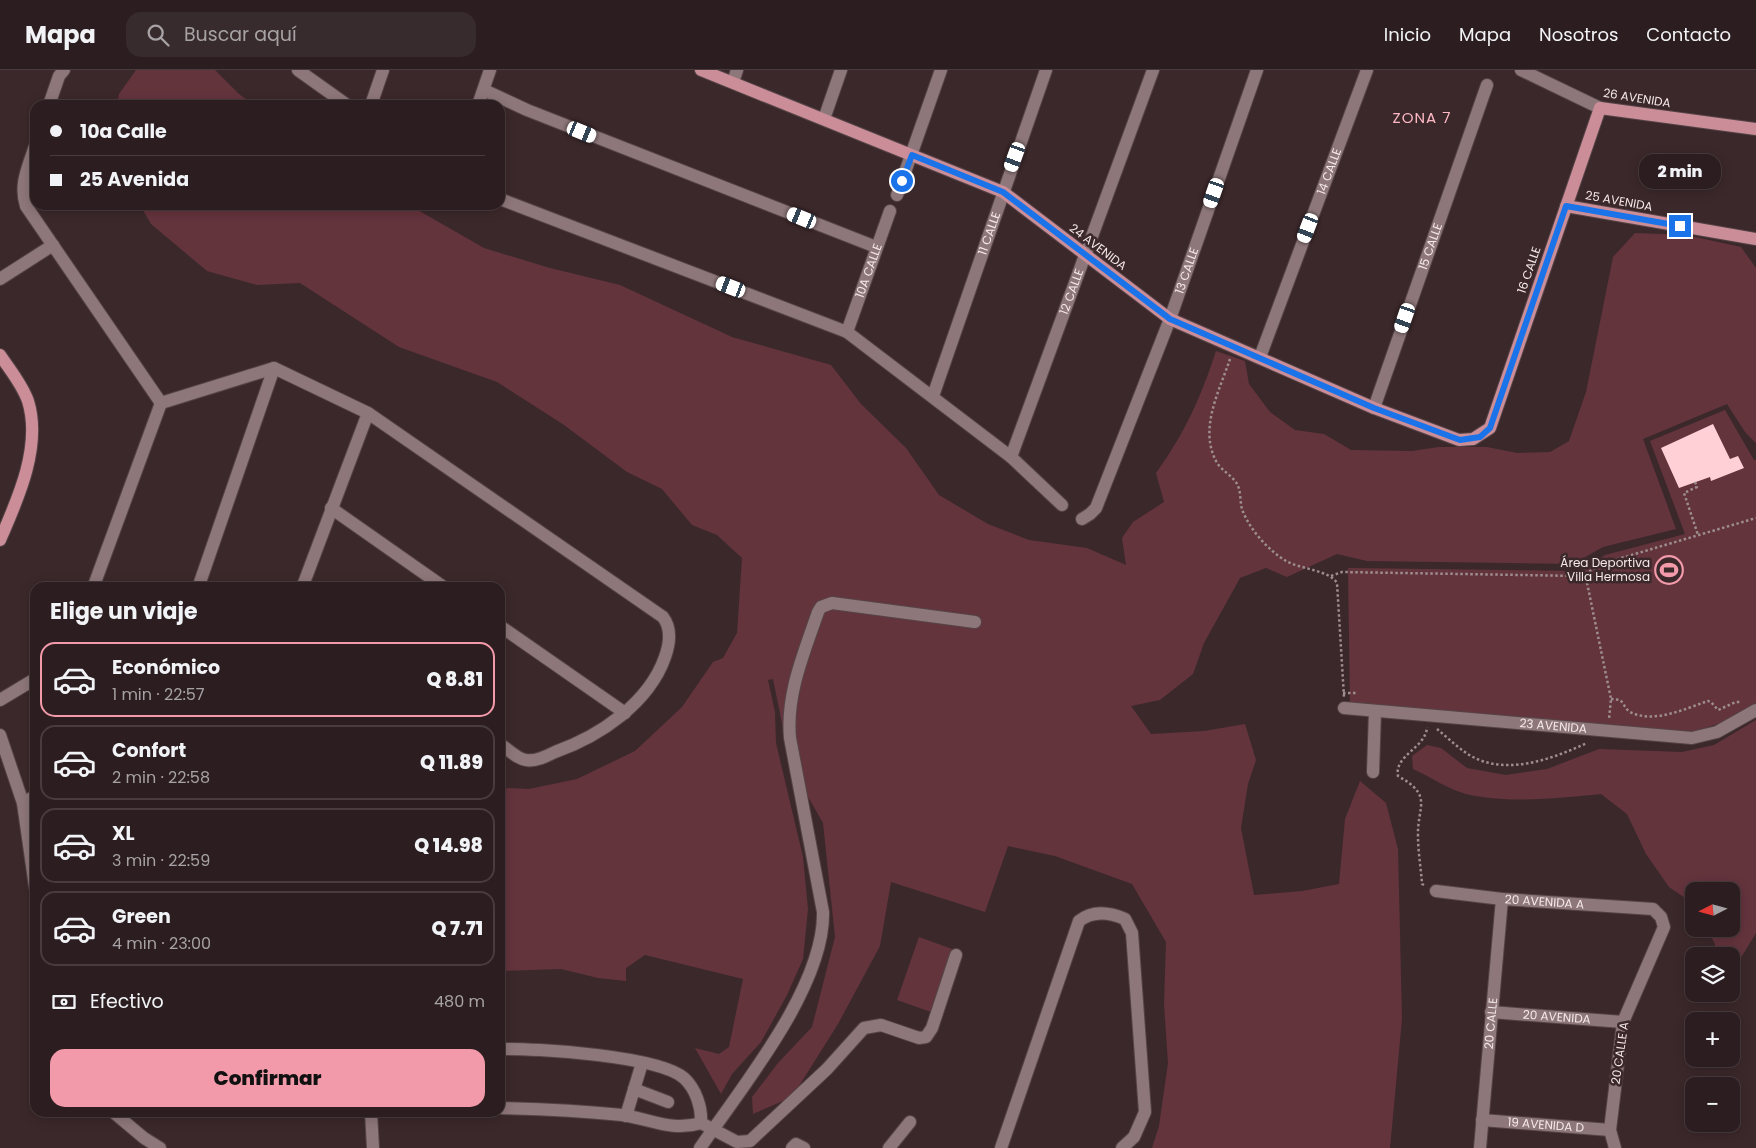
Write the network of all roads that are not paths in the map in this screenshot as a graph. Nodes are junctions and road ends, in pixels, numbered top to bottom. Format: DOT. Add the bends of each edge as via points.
graph roads {
  1 [pos="64,70"];
  2 [pos="298,70"];
  3 [pos="383,70"];
  4 [pos="490,70"];
  5 [pos="701,70"];
  6 [pos="841,70"];
  7 [pos="941,70"];
  8 [pos="1046,70"];
  9 [pos="1153,70"];
  10 [pos="1257,70"];
  11 [pos="1367,70"];
  12 [pos="1521,70"];
  13 [pos="735,76"];
  14 [pos="1486,85"];
  15 [pos="484,90"];
  16 [pos="51,100"];
  17 [pos="340,100"];
  18 [pos="372,100"];
  19 [pos="480,100"];
  20 [pos="1600,108"];
  21 [pos="824,119"];
  22 [pos="1756,129"];
  23 [pos="912,155"];
  24 [pos="30,160"];
  25 [pos="1003,192"];
  26 [pos="896,195"];
  27 [pos="505,201"];
  28 [pos="1566,206"];
  29 [pos="890,211"];
  30 [pos="1756,239"];
  31 [pos="53,245"];
  32 [pos="876,247"];
  33 [pos="1086,256"];
  34 [pos="0,279"];
  35 [pos="1170,319"];
  36 [pos="848,332"];
  37 [pos="0,355"];
  38 [pos="1260,358"];
  39 [pos="274,368"];
  40 [pos="933,396"];
  41 [pos="161,403"];
  42 [pos="1374,408"];
  43 [pos="368,413"];
  44 [pos="1480,437"];
  45 [pos="1011,457"];
  46 [pos="1062,505"];
  47 [pos="331,508"];
  48 [pos="1082,518"];
  49 [pos="0,540"];
  50 [pos="95,582"];
  51 [pos="200,582"];
  52 [pos="304,582"];
  53 [pos="436,582"];
  54 [pos="975,622"];
  55 [pos="505,629"];
  56 [pos="30,681"];
  57 [pos="0,700"];
  58 [pos="1344,708"];
  59 [pos="1756,710"];
  60 [pos="1375,711"];
  61 [pos="625,713"];
  62 [pos="0,734"];
  63 [pos="505,748"];
  64 [pos="1373,772"];
  65 [pos="30,799"];
  66 [pos="23,803"];
  67 [pos="30,852"];
  68 [pos="1436,891"];
  69 [pos="1502,898"];
  70 [pos="1653,909"];
  71 [pos="956,956"];
  72 [pos="1491,1012"];
  73 [pos="1623,1022"];
  74 [pos="505,1049"];
  75 [pos="642,1063"];
  76 [pos="634,1089"];
  77 [pos="668,1102"];
  78 [pos="505,1108"];
  79 [pos="626,1116"];
  80 [pos="120,1117"];
  81 [pos="371,1117"];
  82 [pos="1482,1120"];
  83 [pos="910,1122"];
  84 [pos="701,1123"];
  85 [pos="1610,1130"];
  86 [pos="712,1131"];
  87 [pos="750,1141"];
  88 [pos="160,1148"];
  89 [pos="373,1148"];
  90 [pos="700,1148"];
  91 [pos="763,1148"];
  92 [pos="792,1148"];
  93 [pos="804,1148"];
  94 [pos="889,1148"];
  95 [pos="1001,1148"];
  96 [pos="1122,1148"];
  97 [pos="1480,1148"];
  98 [pos="1615,1148"];
  1 -- 16 [label="street"];
  2 -- 17 [label="street"];
  3 -- 18 [label="street"];
  4 -- 15 [label="street"];
  5 -- 13 [label="main road, 24 AVENIDA"];
  6 -- 21 [label="street"];
  7 -- 23 [label="street"];
  8 -- 25 [label="street, 11 CALLE"];
  9 -- 33 [label="street, 12 CALLE"];
  10 -- 35 [label="street, 13 CALLE"];
  11 -- 38 [label="street, 14 CALLE"];
  12 -- 20 [label="street, 26 AVENIDA"];
  13 -- 21 [label="main road, 24 AVENIDA"];
  14 -- 42 [label="street, 15 CALLE"];
  15 -- 19 [label="street"];
  15 -- 32 [label="street" via="527,110"];
  20 -- 22 [label="main road, 26 AVENIDA"];
  20 -- 28 [label="main road, 16 CALLE"];
  21 -- 23 [label="main road, 24 AVENIDA"];
  23 -- 25 [label="main road, 24 AVENIDA"];
  23 -- 26 [label="street"];
  24 -- 31 [label="street" via="22,194 26,206"];
  25 -- 33 [label="main road, 24 AVENIDA"];
  25 -- 40 [label="street, 11 CALLE"];
  27 -- 36 [label="street"];
  28 -- 30 [label="main road, 25 AVENIDA"];
  28 -- 44 [label="main road, 16 CALLE" via="1490,428"];
  29 -- 32 [label="street, 10A CALLE"];
  31 -- 34 [label="street"];
  31 -- 41 [label="street"];
  32 -- 36 [label="street, 10A CALLE"];
  33 -- 35 [label="main road, 24 AVENIDA"];
  33 -- 45 [label="street, 12 CALLE"];
  35 -- 38 [label="main road, 24 AVENIDA"];
  35 -- 48 [label="street, 13 CALLE" via="1096,508"];
  36 -- 40 [label="street"];
  37 -- 49 [label="main road" via="23,390 33,428 26,470"];
  38 -- 42 [label="main road, 24 AVENIDA"];
  39 -- 41 [label="street"];
  39 -- 43 [label="street"];
  39 -- 51 [label="street"];
  40 -- 45 [label="street"];
  41 -- 50 [label="street"];
  42 -- 44 [label="main road, 24 AVENIDA" via="1460,440"];
  43 -- 47 [label="street"];
  43 -- 61 [label="street" via="663,616 669,629 664,660 655,679"];
  45 -- 46 [label="street"];
  47 -- 52 [label="street"];
  47 -- 53 [label="street"];
  54 -- 86 [label="street" via="832,603 821,607 818,612 796,677 788,721 823,912 822,934 815,964 802,991 757,1069"];
  55 -- 61 [label="street"];
  56 -- 57 [label="street"];
  58 -- 60 [label="street, 23 AVENIDA"];
  59 -- 60 [label="street, 23 AVENIDA" via="1726,728 1700,737"];
  60 -- 64 [label="street"];
  61 -- 63 [label="street" via="570,747 536,759 527,761"];
  62 -- 66 [label="street"];
  65 -- 66 [label="street"];
  66 -- 67 [label="street"];
  68 -- 69 [label="street, 20 AVENIDA A"];
  69 -- 70 [label="street, 20 AVENIDA A"];
  69 -- 72 [label="street, 20 CALLE"];
  70 -- 73 [label="street, 20 CALLE A" via="1662,917 1664,927"];
  71 -- 87 [label="street" via="932,1028 926,1037 919,1038 881,1024 864,1028 828,1068"];
  72 -- 73 [label="street, 20 AVENIDA"];
  72 -- 82 [label="street, 20 CALLE"];
  73 -- 85 [label="street, 20 CALLE A"];
  74 -- 75 [label="street" via="595,1054"];
  75 -- 76 [label="street"];
  75 -- 84 [label="street" via="684,1078 699,1104"];
  76 -- 77 [label="street"];
  76 -- 79 [label="street"];
  78 -- 79 [label="street" via="558,1109"];
  79 -- 84 [label="street" via="675,1127"];
  80 -- 88 [label="street"];
  81 -- 89 [label="street"];
  82 -- 85 [label="street, 19 AVENIDA D"];
  82 -- 97 [label="street, 20 CALLE"];
  83 -- 94 [label="street"];
  84 -- 86 [label="street"];
  85 -- 98 [label="street, 20 CALLE A"];
  86 -- 87 [label="street" via="737,1142"];
  86 -- 90 [label="street"];
  87 -- 91 [label="street"];
  92 -- 93 [label="street" via="796,1144"];
  95 -- 96 [label="street" via="1079,921 1093,913 1125,919 1132,933 1145,1112 1134,1137"];
}
